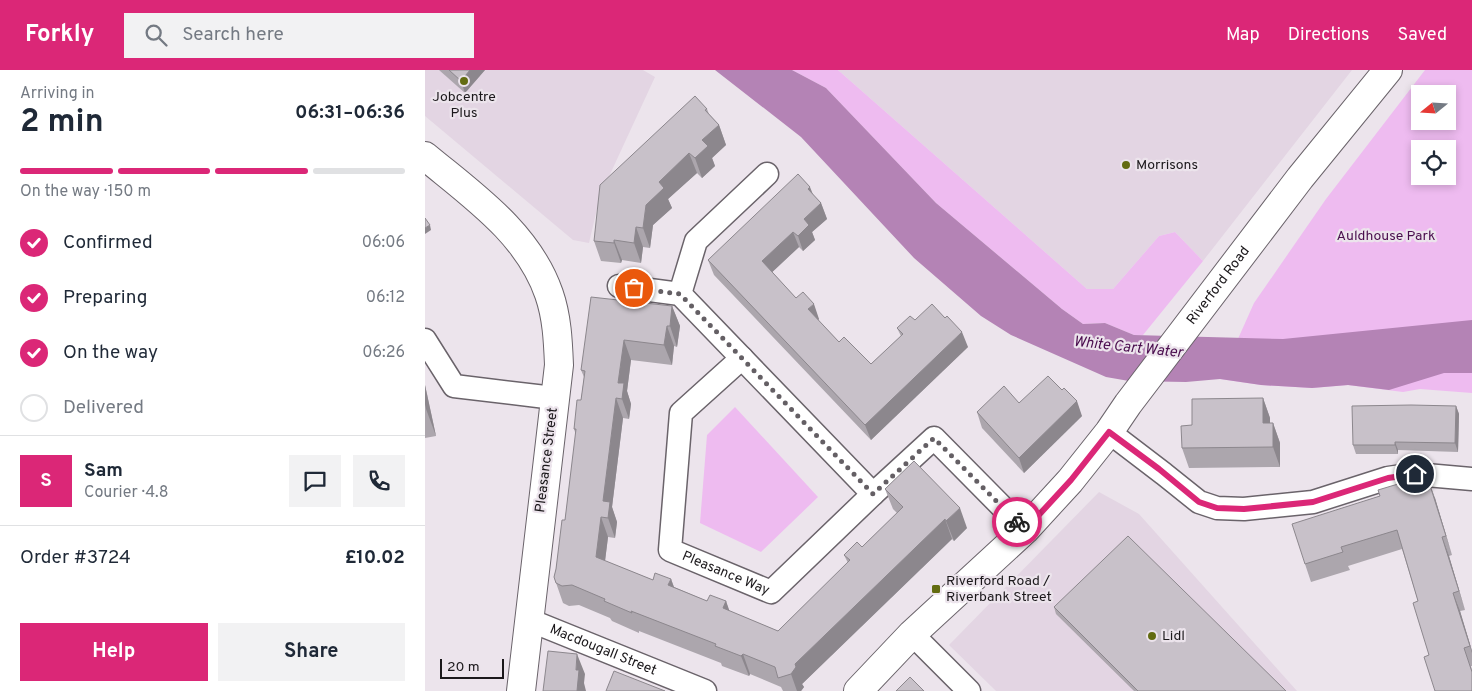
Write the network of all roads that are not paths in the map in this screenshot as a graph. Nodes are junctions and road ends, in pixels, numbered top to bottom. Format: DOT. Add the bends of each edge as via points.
graph roads {
  1 [pos="1388,70"];
  2 [pos="425,156"];
  3 [pos="767,174"];
  4 [pos="619,286"];
  5 [pos="680,294"];
  6 [pos="425,340"];
  7 [pos="742,358"];
  8 [pos="554,398"];
  9 [pos="1109,432"];
  10 [pos="1472,481"];
  11 [pos="873,494"];
  12 [pos="1025,530"];
  13 [pos="529,620"];
  14 [pos="912,634"];
  15 [pos="521,691"];
  16 [pos="705,691"];
  17 [pos="858,691"];
  18 [pos="969,691"];
  1 -- 9 [label="street, Riverford Road" via="1300,178"];
  2 -- 8 [label="street, Pleasance Street" via="493,213 517,238 539,271 549,294 558,334 559,365"];
  3 -- 5 [label="street" via="696,241"];
  4 -- 5 [label="street"];
  5 -- 7 [label="street"];
  6 -- 8 [label="street" via="454,386"];
  7 -- 11 [label="street"];
  7 -- 11 [label="street, Pleasance Way" via="681,413 671,550 771,592"];
  8 -- 13 [label="street, Pleasance Street"];
  9 -- 10 [label="street" via="1199,502 1217,508 1244,509 1313,502 1388,478 1415,474"];
  9 -- 12 [label="street, Riverford Road"];
  11 -- 12 [label="street, Pleasance Way" via="934,438"];
  12 -- 14 [label="street, Riverford Road"];
  13 -- 15 [label="street, Pleasance Street"];
  13 -- 16 [label="street, Macdougall Street"];
  14 -- 17 [label="street, Riverford Road"];
  14 -- 18 [label="street"];
}
